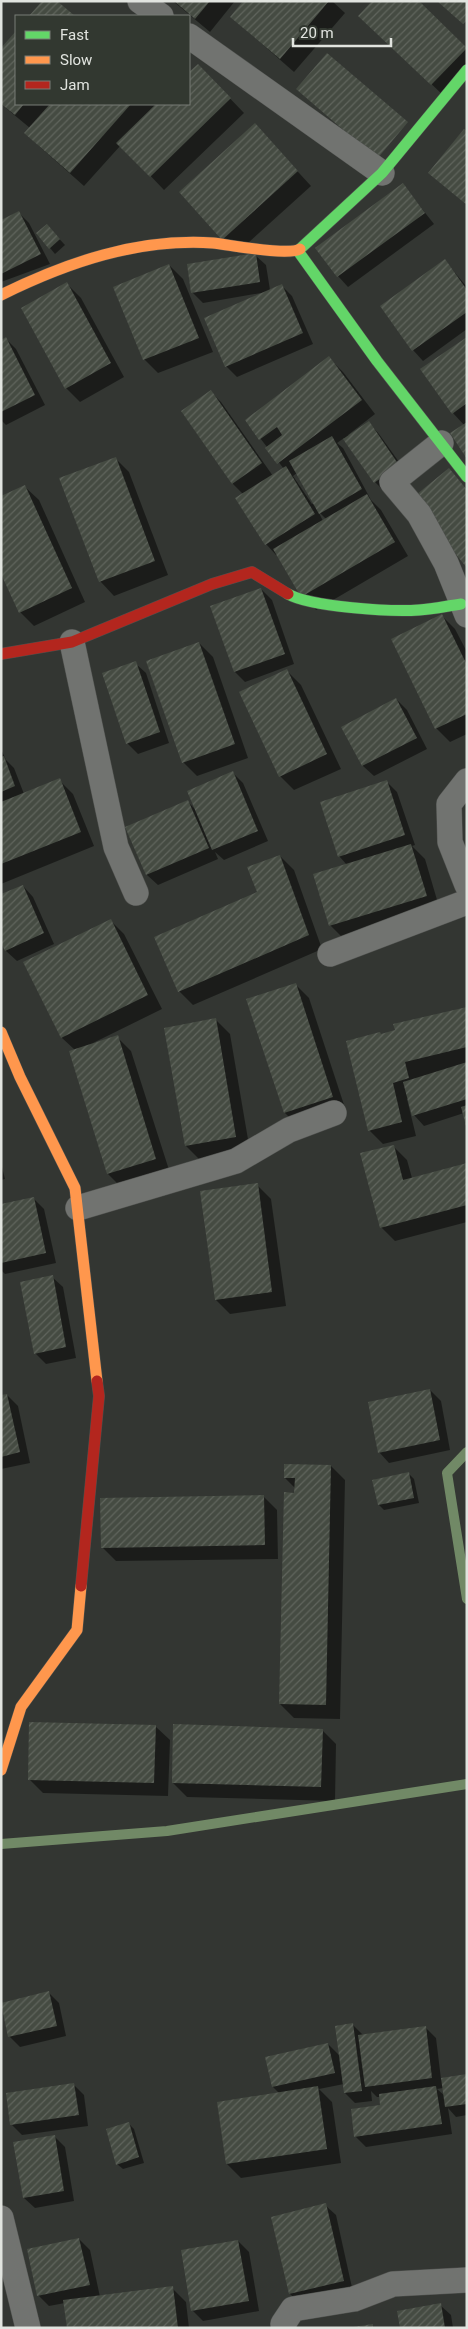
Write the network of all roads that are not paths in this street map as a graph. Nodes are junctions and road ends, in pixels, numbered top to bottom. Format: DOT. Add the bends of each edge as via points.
graph roads {
  1 [pos="140,1"];
  2 [pos="160,15"];
  3 [pos="190,37"];
  4 [pos="467,70"];
  5 [pos="382,173"];
  6 [pos="298,251"];
  7 [pos="1,295"];
  8 [pos="441,443"];
  9 [pos="467,477"];
  10 [pos="464,610"];
  11 [pos="72,642"];
  12 [pos="1,654"];
  13 [pos="467,781"];
  14 [pos="467,885"];
  15 [pos="136,893"];
  16 [pos="467,902"];
  17 [pos="330,954"];
  18 [pos="4,1047"];
  19 [pos="334,1113"];
  20 [pos="78,1208"];
  21 [pos="1,1770"];
  22 [pos="1,2218"];
  23 [pos="467,2280"];
  24 [pos="28,2328"];
  25 [pos="284,2328"];
  1 -- 2 [label="street"];
  3 -- 5 [label="street"];
  4 -- 5 [label="street"];
  5 -- 6 [label="street"];
  6 -- 7 [label="street" via="283,254 249,247 174,242 124,248 26,281"];
  6 -- 8 [label="street"];
  8 -- 9 [label="street"];
  8 -- 10 [label="street" via="392,482 419,514 446,563"];
  10 -- 11 [label="street" via="344,606 297,600 252,572 212,584"];
  11 -- 12 [label="street"];
  11 -- 15 [label="street" via="116,847"];
  13 -- 14 [label="street" via="449,804 450,842"];
  16 -- 17 [label="street"];
  18 -- 20 [label="street" via="75,1188"];
  19 -- 20 [label="street" via="289,1130 236,1161"];
  20 -- 21 [label="street" via="99,1396 77,1630 21,1707"];
  22 -- 24 [label="street"];
  23 -- 25 [label="street" via="393,2284 354,2299 293,2309 283,2324"];
}
